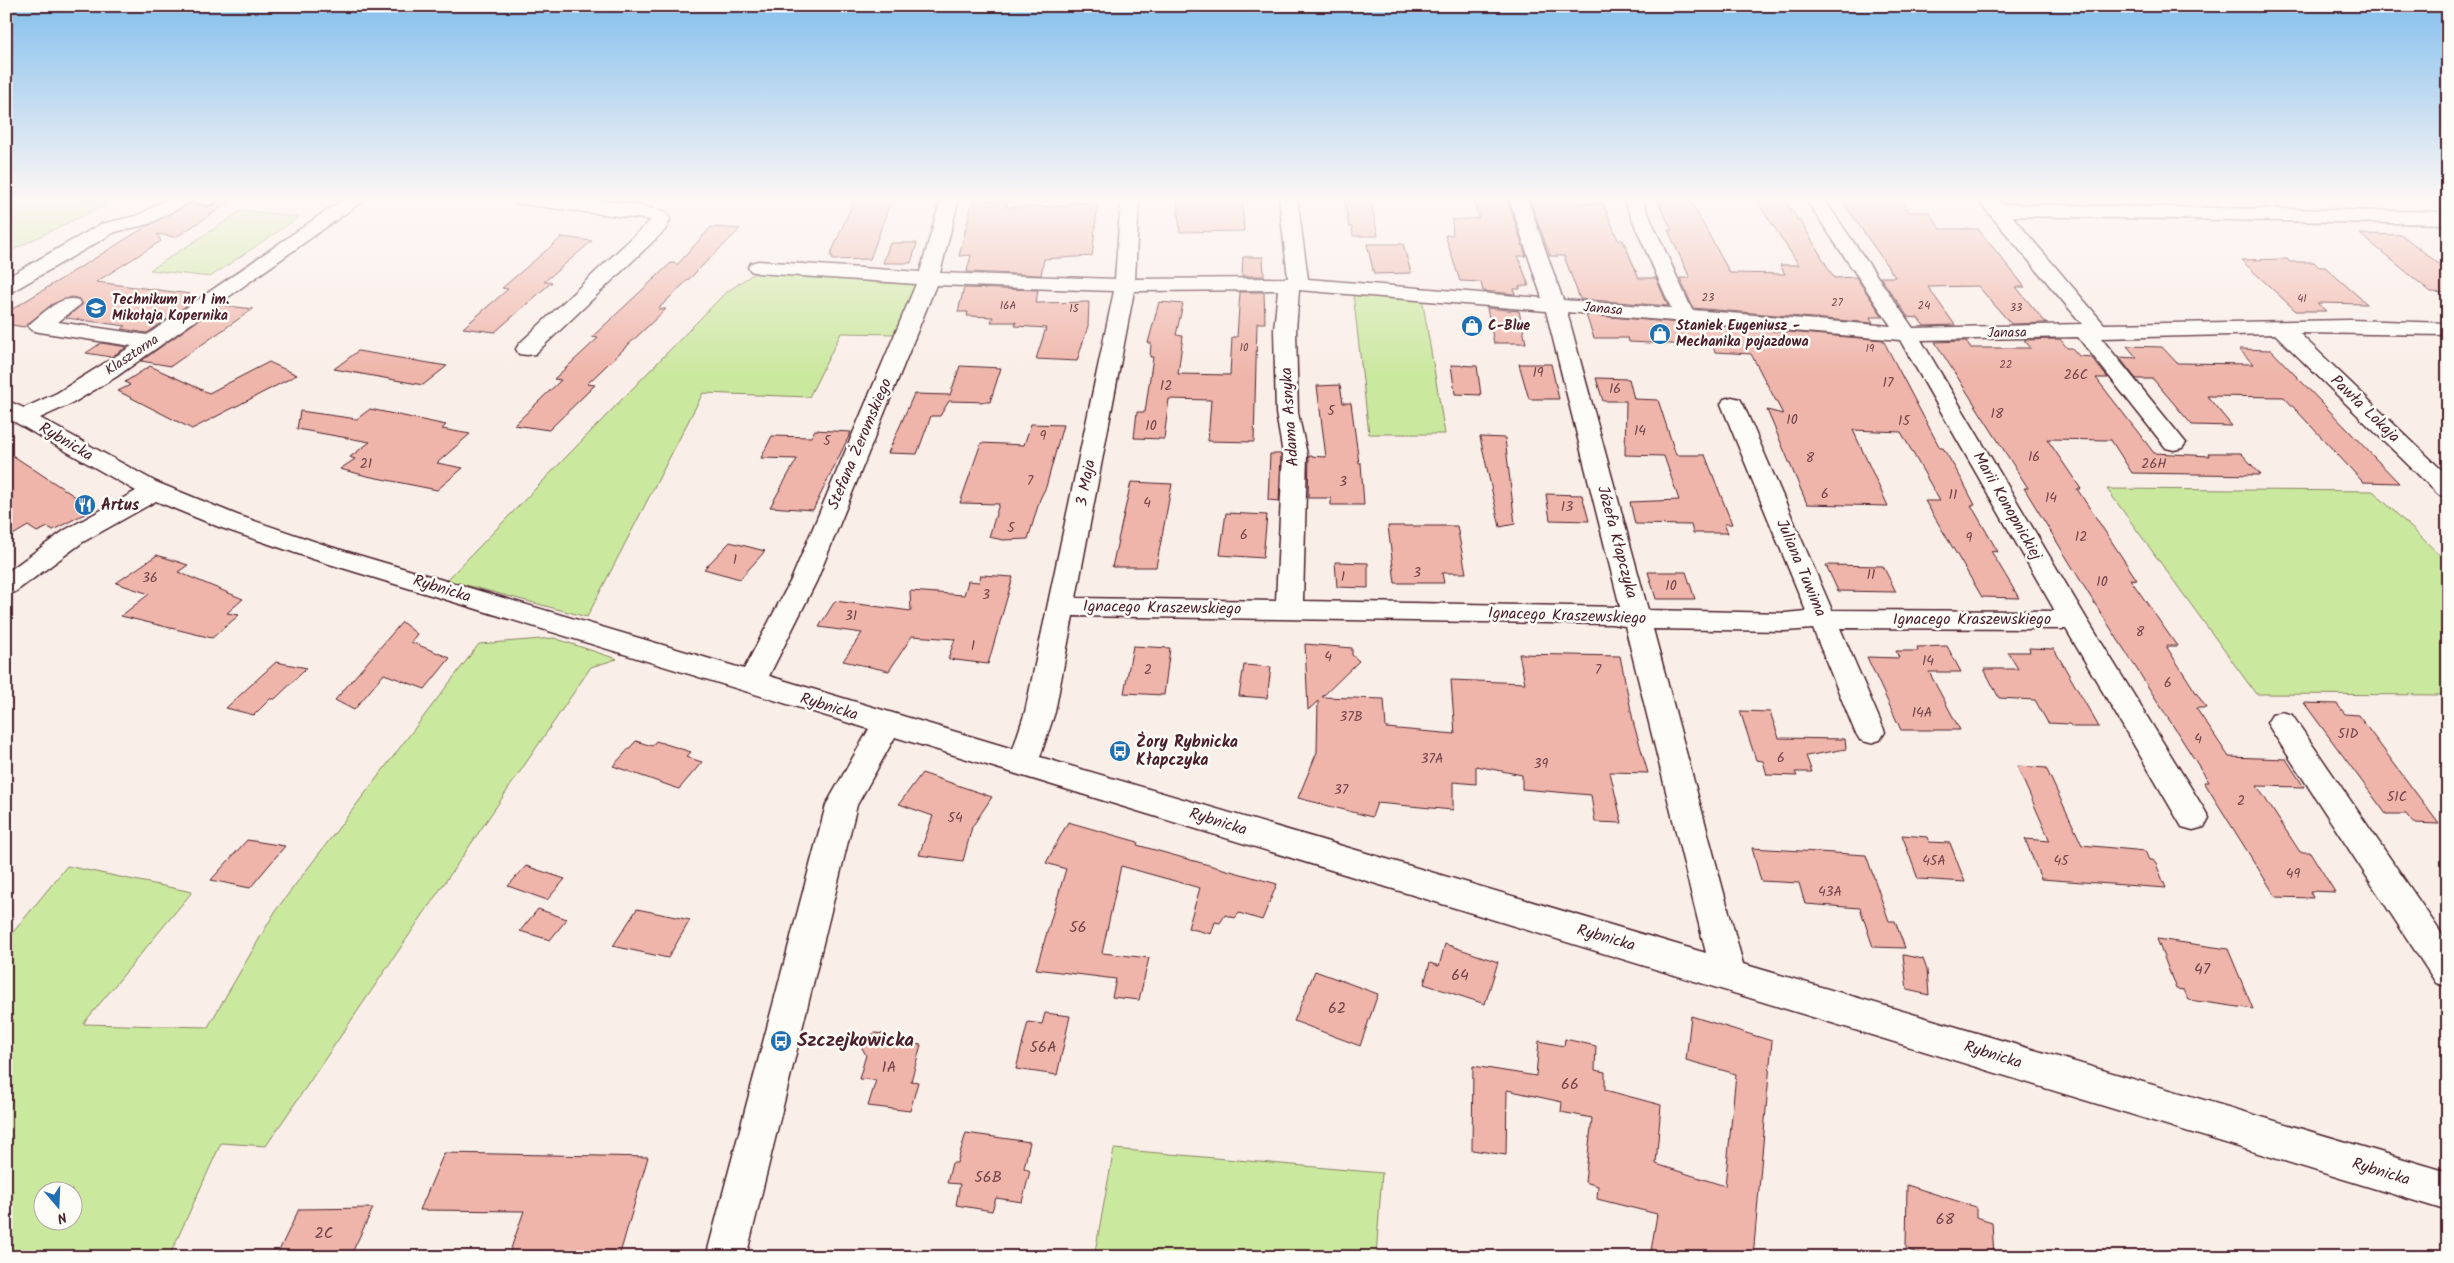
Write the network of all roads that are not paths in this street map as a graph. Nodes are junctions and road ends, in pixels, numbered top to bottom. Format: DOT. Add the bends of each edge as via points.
graph roads {
  1 [pos="58,257"];
  2 [pos="273,257"];
  3 [pos="625,257"];
  4 [pos="934,257"];
  5 [pos="1127,257"];
  6 [pos="1292,257"];
  7 [pos="1538,257"];
  8 [pos="1658,257"];
  9 [pos="1854,257"];
  10 [pos="2033,257"];
  11 [pos="758,267"];
  12 [pos="928,279"];
  13 [pos="1294,284"];
  14 [pos="1125,285"];
  15 [pos="6,287"];
  16 [pos="71,304"];
  17 [pos="1555,305"];
  18 [pos="1684,315"];
  19 [pos="2282,329"];
  20 [pos="2448,329"];
  21 [pos="2092,332"];
  22 [pos="1907,334"];
  23 [pos="151,342"];
  24 [pos="527,349"];
  25 [pos="1732,404"];
  26 [pos="15,412"];
  27 [pos="2174,443"];
  28 [pos="2448,490"];
  29 [pos="156,491"];
  30 [pos="6,586"];
  31 [pos="1061,606"];
  32 [pos="1290,610"];
  33 [pos="1638,619"];
  34 [pos="1822,619"];
  35 [pos="2074,620"];
  36 [pos="751,683"];
  37 [pos="2282,723"];
  38 [pos="887,724"];
  39 [pos="1870,732"];
  40 [pos="1023,764"];
  41 [pos="2193,818"];
  42 [pos="2448,972"];
  43 [pos="1729,975"];
  44 [pos="2448,1192"];
  45 [pos="726,1257"];
  1 -- 15 [label="street"];
  2 -- 23 [label="street, Klasztorna"];
  3 -- 24 [label="street"];
  4 -- 12 [label="street, Stefana Żeromskiego"];
  5 -- 14 [label="street, 3 Maja"];
  6 -- 13 [label="street, Adama Asnyka"];
  7 -- 17 [label="street, Józefa Kłapczyka"];
  8 -- 18 [label="street"];
  9 -- 22 [label="street, Marii Konopnickiej"];
  10 -- 21 [label="street"];
  11 -- 12 [label="street, Janasa"];
  12 -- 14 [label="street, Janasa"];
  12 -- 36 [label="street, Stefana Żeromskiego" via="804,580"];
  13 -- 14 [label="street, Janasa"];
  13 -- 17 [label="street, Janasa"];
  13 -- 32 [label="street, Adama Asnyka" via="1285,330 1287,413 1295,454"];
  14 -- 31 [label="street, 3 Maja"];
  16 -- 23 [label="street" via="39,326"];
  17 -- 18 [label="street, Janasa"];
  17 -- 33 [label="street, Józefa Kłapczyka"];
  18 -- 22 [label="street, Janasa"];
  19 -- 20 [label="street, Janasa" via="2350,326"];
  19 -- 21 [label="street, Janasa"];
  19 -- 28 [label="street, Pawła Lokaja"];
  21 -- 22 [label="street, Janasa"];
  21 -- 27 [label="street"];
  22 -- 35 [label="street, Marii Konopnickiej"];
  23 -- 26 [label="street, Klasztorna" via="72,394"];
  25 -- 34 [label="street, Juliana Tuwima"];
  26 -- 29 [label="street, Rybnicka" via="102,464"];
  29 -- 30 [label="street" via="74,536"];
  29 -- 36 [label="street, Rybnicka" via="196,509 322,553"];
  31 -- 32 [label="street, Ignacego Kraszewskiego"];
  31 -- 40 [label="street, 3 Maja" via="1040,712"];
  32 -- 33 [label="street, Ignacego Kraszewskiego" via="1611,615"];
  33 -- 34 [label="street, Ignacego Kraszewskiego" via="1784,622"];
  33 -- 43 [label="street, Józefa Kłapczyka"];
  34 -- 35 [label="street, Ignacego Kraszewskiego"];
  34 -- 39 [label="street, Juliana Tuwima"];
  35 -- 41 [label="street, Marii Konopnickiej"];
  36 -- 38 [label="street, Rybnicka"];
  37 -- 42 [label="street"];
  38 -- 40 [label="street, Rybnicka"];
  38 -- 45 [label="street" via="842,805"];
  40 -- 43 [label="street, Rybnicka"];
  43 -- 44 [label="street, Rybnicka"];
}
